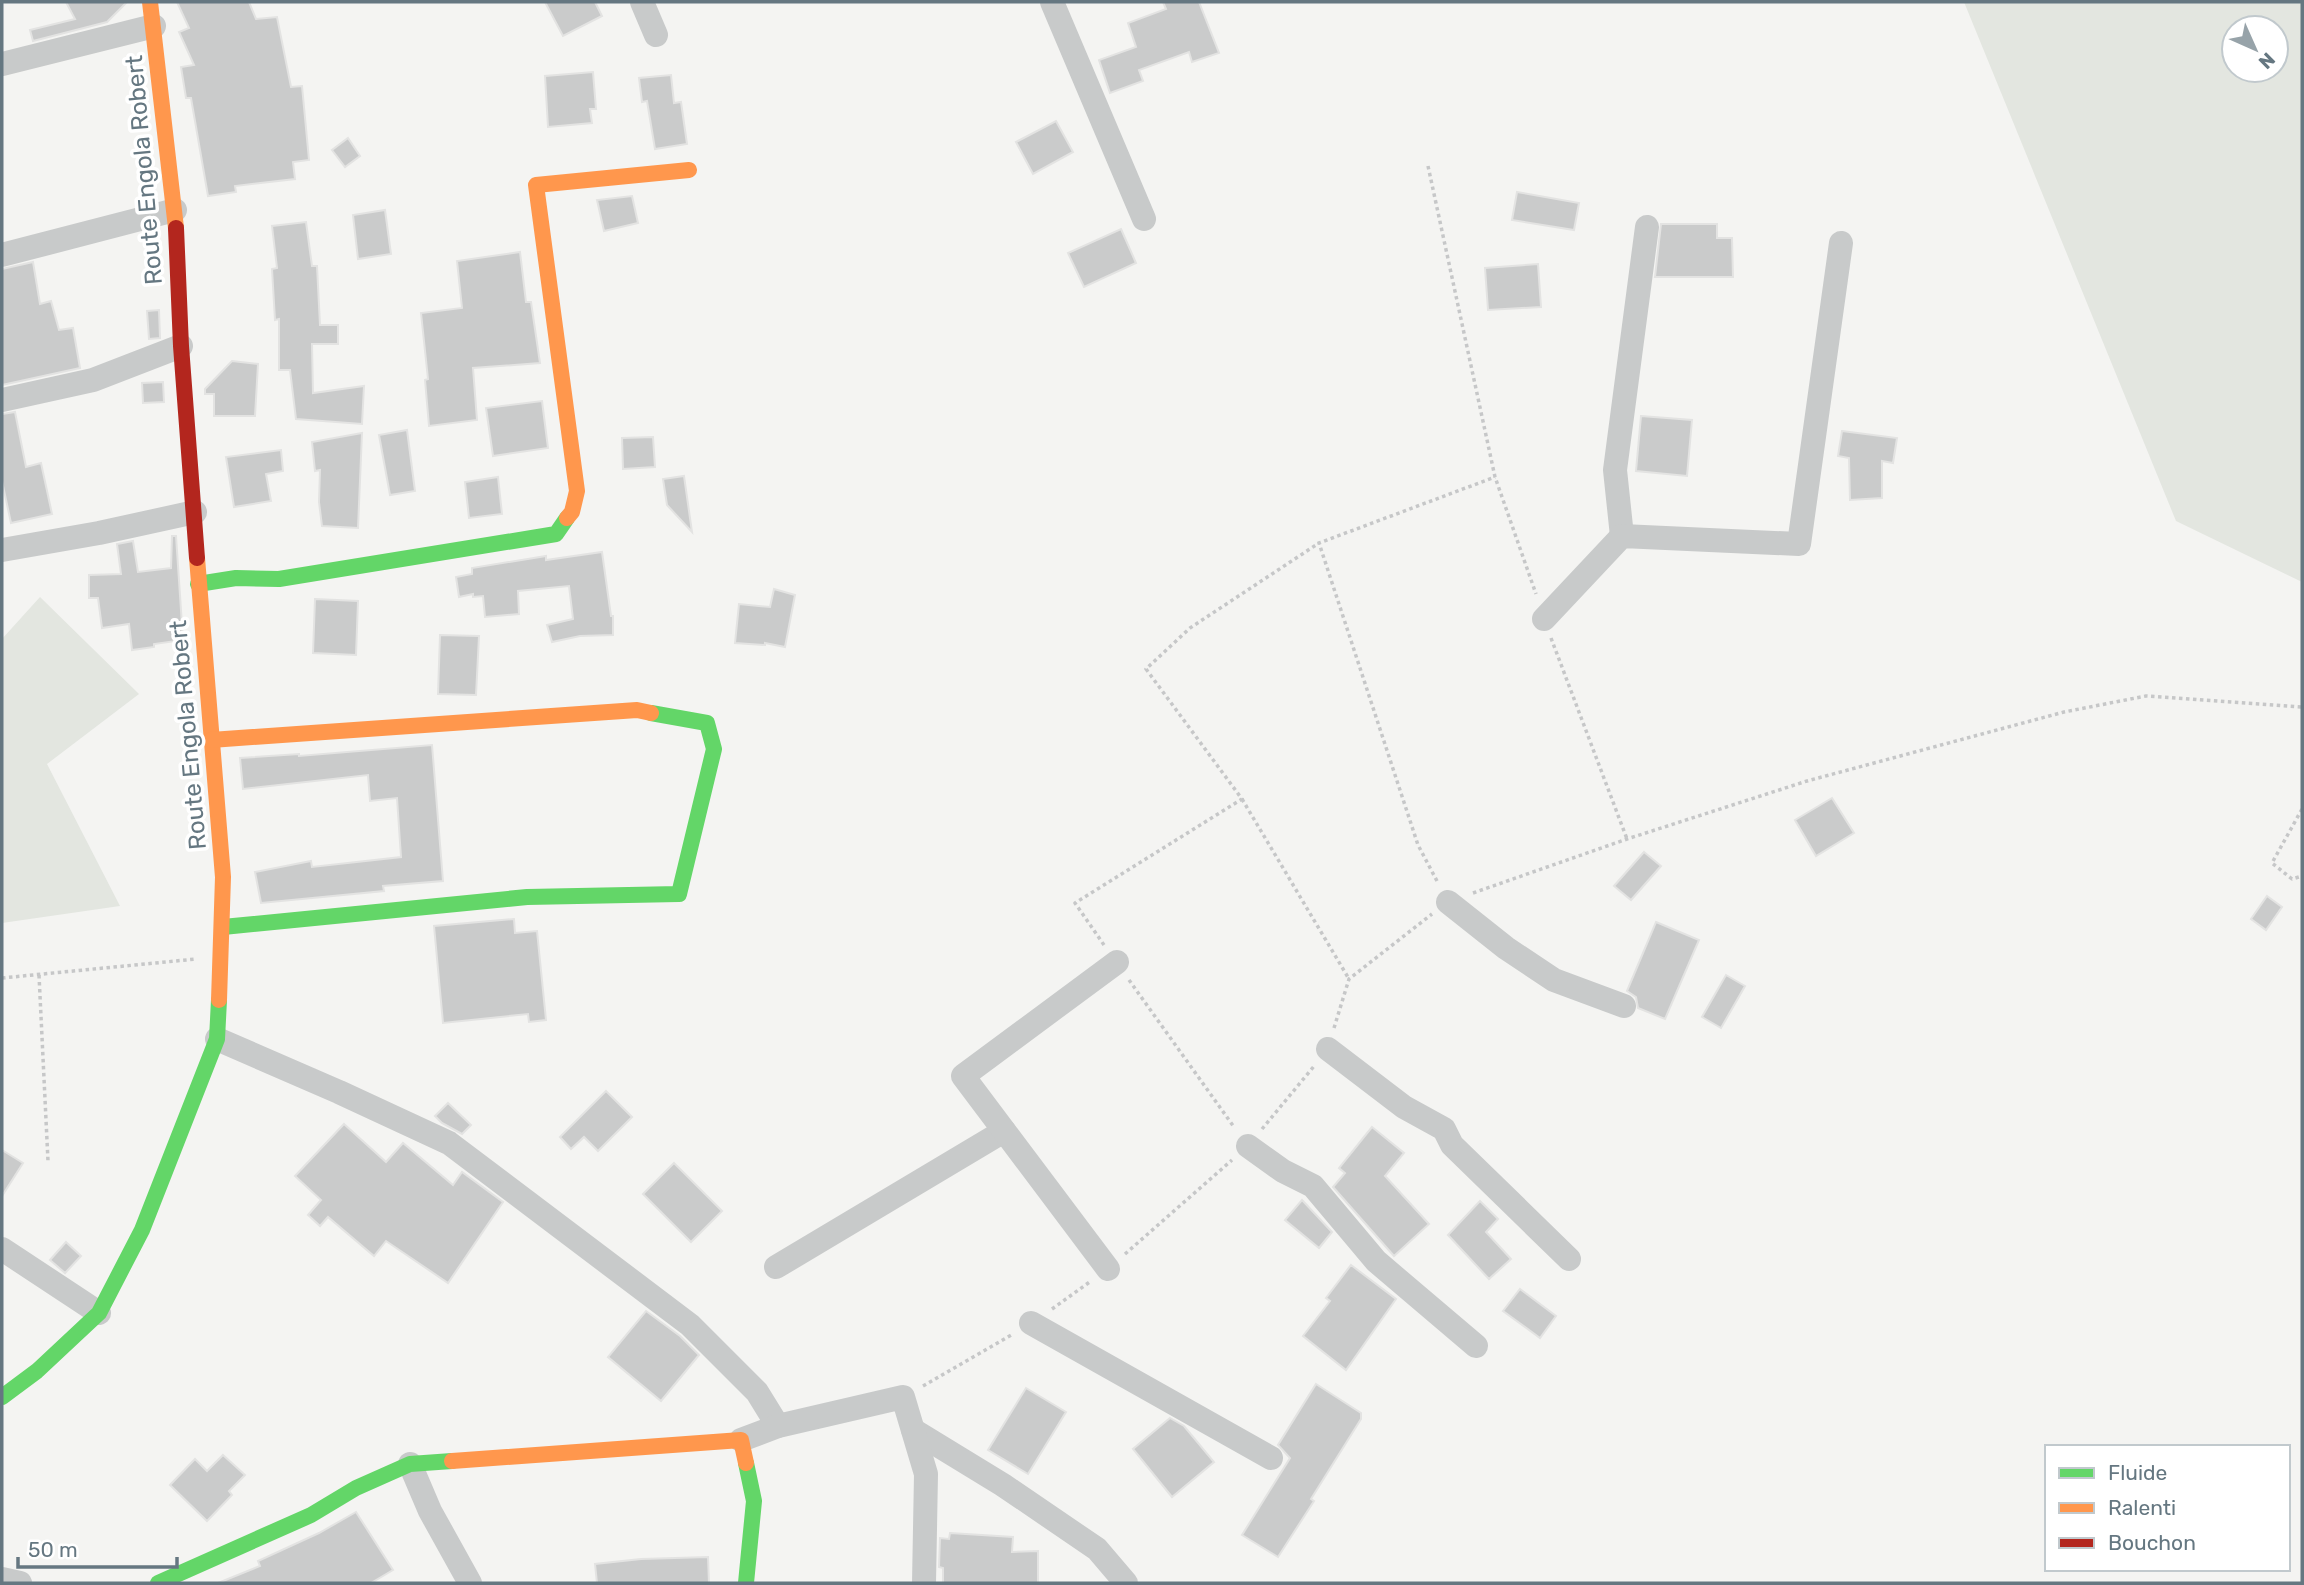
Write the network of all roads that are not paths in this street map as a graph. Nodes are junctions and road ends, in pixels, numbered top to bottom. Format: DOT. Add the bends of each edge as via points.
graph roads {
  1 [pos="149,2"];
  2 [pos="642,2"];
  3 [pos="1052,2"];
  4 [pos="153,26"];
  5 [pos="656,35"];
  6 [pos="2,64"];
  7 [pos="689,170"];
  8 [pos="175,210"];
  9 [pos="1144,219"];
  10 [pos="1647,227"];
  11 [pos="1841,243"];
  12 [pos="2,255"];
  13 [pos="181,346"];
  14 [pos="2,400"];
  15 [pos="195,512"];
  16 [pos="1622,536"];
  17 [pos="2,550"];
  18 [pos="198,584"];
  19 [pos="1544,619"];
  20 [pos="211,740"];
  21 [pos="1448,902"];
  22 [pos="223,927"];
  23 [pos="1117,962"];
  24 [pos="1624,1006"];
  25 [pos="217,1039"];
  26 [pos="1328,1049"];
  27 [pos="1004,1131"];
  28 [pos="1248,1146"];
  29 [pos="2,1249"];
  30 [pos="1569,1259"];
  31 [pos="776,1267"];
  32 [pos="1108,1269"];
  33 [pos="99,1313"];
  34 [pos="1031,1324"];
  35 [pos="1476,1346"];
  36 [pos="2,1397"];
  37 [pos="778,1426"];
  38 [pos="912,1430"];
  39 [pos="741,1440"];
  40 [pos="1271,1458"];
  41 [pos="410,1464"];
  42 [pos="2,1578"];
  43 [pos="20,1583"];
  44 [pos="158,1583"];
  45 [pos="470,1583"];
  46 [pos="746,1583"];
  47 [pos="924,1583"];
  48 [pos="1126,1583"];
  1 -- 4 [label="street, Route Engola Robert"];
  2 -- 5 [label="street"];
  3 -- 9 [label="street"];
  4 -- 6 [label="street"];
  4 -- 8 [label="street, Route Engola Robert"];
  7 -- 18 [label="street" via="536,185 577,491 572,512 556,534 279,579 236,578"];
  8 -- 12 [label="street"];
  8 -- 13 [label="street, Route Engola Robert"];
  10 -- 16 [label="street" via="1615,470"];
  11 -- 16 [label="street" via="1799,544"];
  13 -- 14 [label="street" via="93,380"];
  13 -- 15 [label="street, Route Engola Robert"];
  15 -- 17 [label="street"];
  15 -- 18 [label="street, Route Engola Robert"];
  16 -- 19 [label="street"];
  18 -- 20 [label="street, Route Engola Robert"];
  20 -- 22 [label="street, Route Engola Robert"];
  20 -- 22 [label="street" via="637,710 707,723 714,749 679,894 527,897"];
  21 -- 24 [label="street" via="1554,980"];
  22 -- 25 [label="street, Route Engola Robert"];
  23 -- 27 [label="street" via="963,1076"];
  25 -- 33 [label="street, Route Engola Robert" via="142,1230"];
  25 -- 37 [label="street" via="449,1143 690,1325 757,1391"];
  26 -- 30 [label="street" via="1404,1107 1444,1129 1452,1145"];
  27 -- 31 [label="street"];
  27 -- 32 [label="street"];
  28 -- 35 [label="street" via="1313,1186 1376,1261"];
  29 -- 33 [label="street"];
  33 -- 36 [label="street, Route Engola Robert"];
  34 -- 40 [label="street"];
  37 -- 38 [label="street" via="903,1397"];
  37 -- 39 [label="street"];
  38 -- 47 [label="street" via="926,1474"];
  38 -- 48 [label="street" via="1097,1549"];
  39 -- 41 [label="street"];
  39 -- 46 [label="street" via="754,1501"];
  41 -- 44 [label="street"];
  41 -- 45 [label="street"];
  42 -- 43 [label="street"];
}
